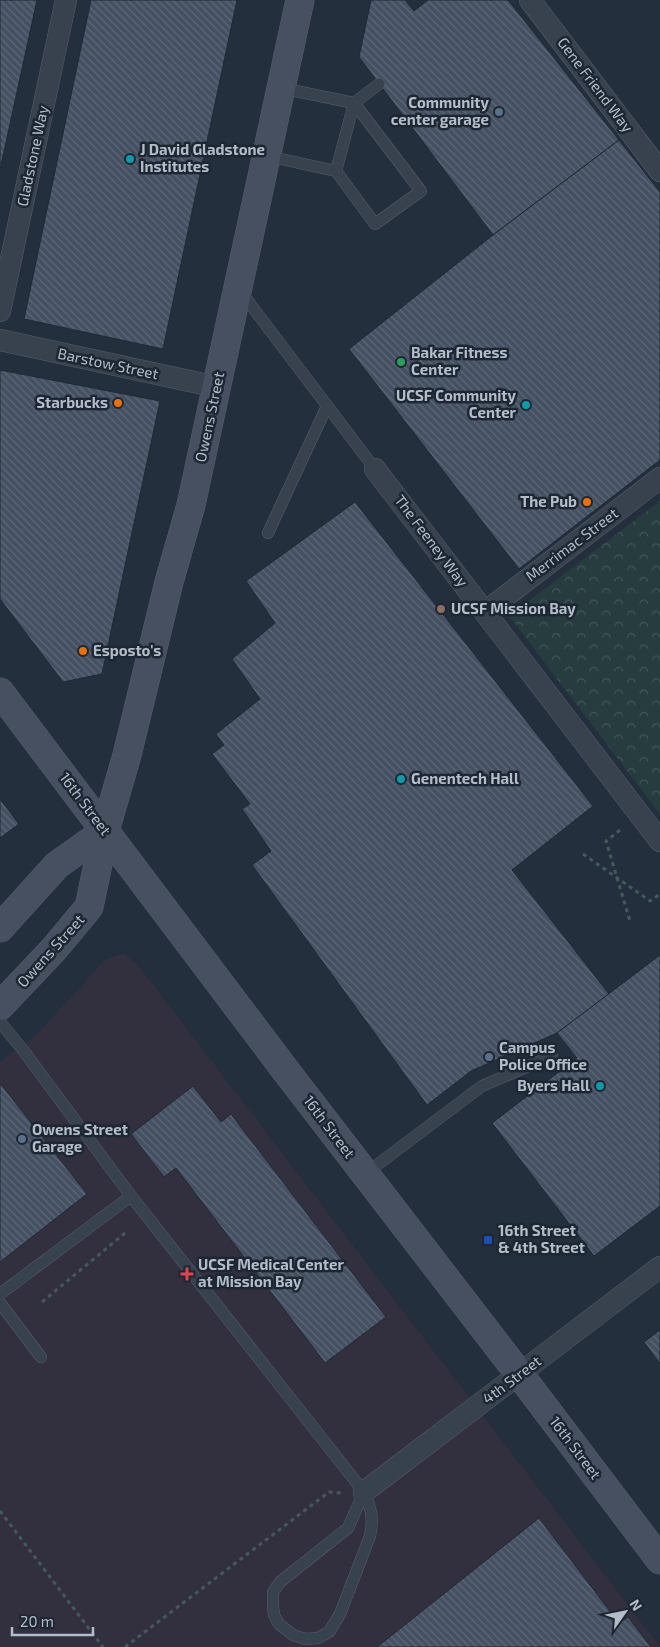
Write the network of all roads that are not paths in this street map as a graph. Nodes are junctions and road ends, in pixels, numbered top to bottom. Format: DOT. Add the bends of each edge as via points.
graph roads {
  1 [pos="300,0"];
  2 [pos="530,0"];
  3 [pos="65,5"];
  4 [pos="379,84"];
  5 [pos="281,88"];
  6 [pos="354,103"];
  7 [pos="267,156"];
  8 [pos="336,171"];
  9 [pos="660,171"];
  10 [pos="238,289"];
  11 [pos="0,311"];
  12 [pos="0,340"];
  13 [pos="217,387"];
  14 [pos="327,406"];
  15 [pos="375,468"];
  16 [pos="660,478"];
  17 [pos="268,533"];
  18 [pos="484,612"];
  19 [pos="0,692"];
  20 [pos="105,831"];
  21 [pos="660,841"];
  22 [pos="0,928"];
  23 [pos="0,1006"];
  24 [pos="0,1022"];
  25 [pos="552,1056"];
  26 [pos="365,1174"];
  27 [pos="131,1196"];
  28 [pos="660,1267"];
  29 [pos="0,1294"];
  30 [pos="0,1303"];
  31 [pos="41,1357"];
  32 [pos="520,1375"];
  33 [pos="364,1492"];
  34 [pos="660,1560"];
  1 -- 5 [label="street, Owens Street"];
  2 -- 9 [label="street, Gene Friend Way"];
  3 -- 11 [label="street, Gladstone Way"];
  4 -- 6 [label="lane"];
  5 -- 6 [label="lane"];
  5 -- 7 [label="street, Owens Street"];
  6 -- 8 [label="lane"];
  6 -- 8 [label="lane" via="420,191 376,224"];
  7 -- 8 [label="lane"];
  7 -- 10 [label="street, Owens Street"];
  10 -- 13 [label="street, Owens Street"];
  10 -- 14 [label="lane, The Feeney Way"];
  12 -- 13 [label="street, Barstow Street"];
  13 -- 20 [label="street, Owens Street" via="191,505"];
  14 -- 15 [label="lane, The Feeney Way"];
  14 -- 17 [label="lane"];
  15 -- 18 [label="street, The Feeney Way"];
  16 -- 18 [label="street, Merrimac Street"];
  18 -- 21 [label="street, The Feeney Way"];
  19 -- 20 [label="street, 16th Street"];
  20 -- 22 [label="street" via="57,865"];
  20 -- 23 [label="street, Owens Street" via="89,907"];
  20 -- 26 [label="street, 16th Street"];
  24 -- 27 [label="lane"];
  25 -- 26 [label="lane" via="482,1086"];
  26 -- 32 [label="street, 16th Street"];
  27 -- 29 [label="lane"];
  27 -- 33 [label="lane"];
  28 -- 32 [label="street, 4th Street"];
  30 -- 31 [label="lane"];
  32 -- 33 [label="street, 4th Street"];
  32 -- 34 [label="street, 16th Street"];
  33 -- 33 [label="lane" via="348,1528 280,1582 273,1592 274,1615 279,1624 293,1635 318,1638 329,1632 340,1614 373,1525"];
}
